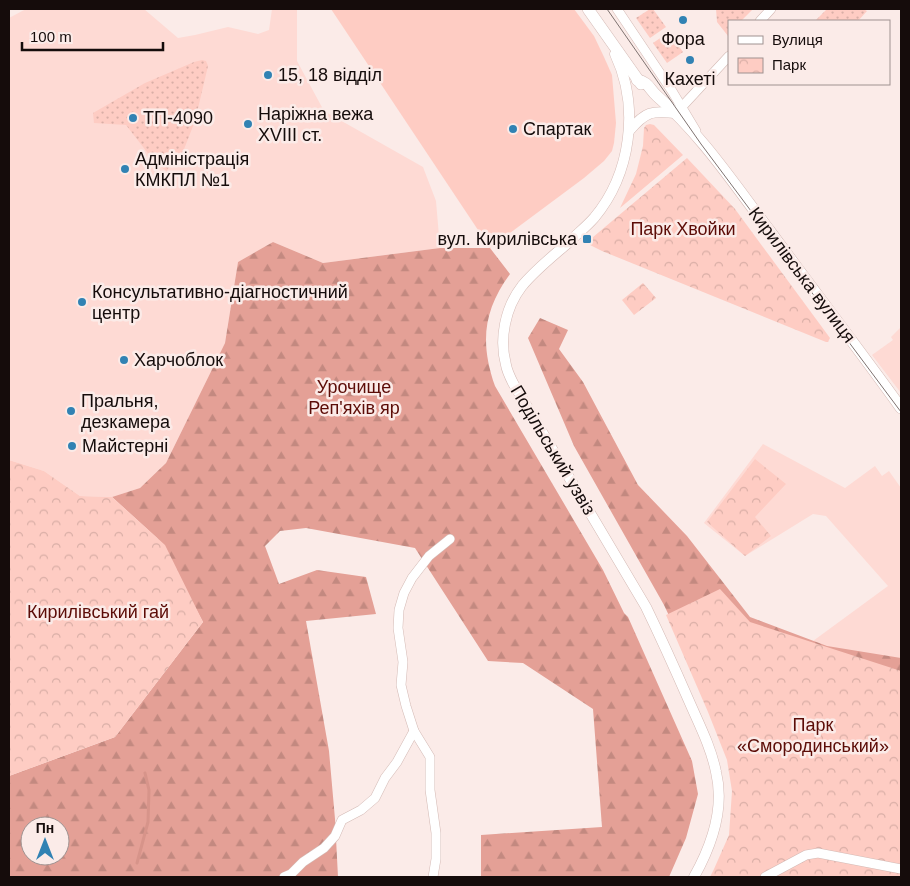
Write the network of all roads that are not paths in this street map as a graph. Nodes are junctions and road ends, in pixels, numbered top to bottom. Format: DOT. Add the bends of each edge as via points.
graph roads {
  1 [pos="588,9"];
  2 [pos="617,9"];
  3 [pos="771,9"];
  4 [pos="761,20"];
  5 [pos="608,36"];
  6 [pos="728,57"];
  7 [pos="679,110"];
  8 [pos="629,131"];
  9 [pos="901,408"];
  10 [pos="450,539"];
  11 [pos="414,731"];
  12 [pos="901,869"];
  13 [pos="284,877"];
  14 [pos="433,877"];
  15 [pos="694,877"];
  16 [pos="765,877"];
  1 -- 5 [label="main road, Кирилівська вулиця"];
  2 -- 7 [label="street, Кирилівська вулиця"];
  3 -- 4 [label="street"];
  5 -- 7 [label="main road, Кирилівська вулиця" via="637,80 646,82 655,94"];
  5 -- 8 [label="street, Подільський узвіз" via="628,92"];
  6 -- 7 [label="street"];
  7 -- 8 [label="street" via="645,115"];
  7 -- 9 [label="main road, Кирилівська вулиця"];
  8 -- 15 [label="street, Подільський узвіз" via="619,174 608,198 593,219 522,287 504,324 503,345 512,383 646,607 710,751 717,773 717,819 711,842"];
  10 -- 11 [label="street" via="429,556 412,578 399,610 403,662 401,685"];
  11 -- 13 [label="street" via="375,798 342,820 324,848"];
  11 -- 14 [label="street" via="430,757 430,790 436,833"];
  12 -- 16 [label="street" via="818,853 806,855"];
}
